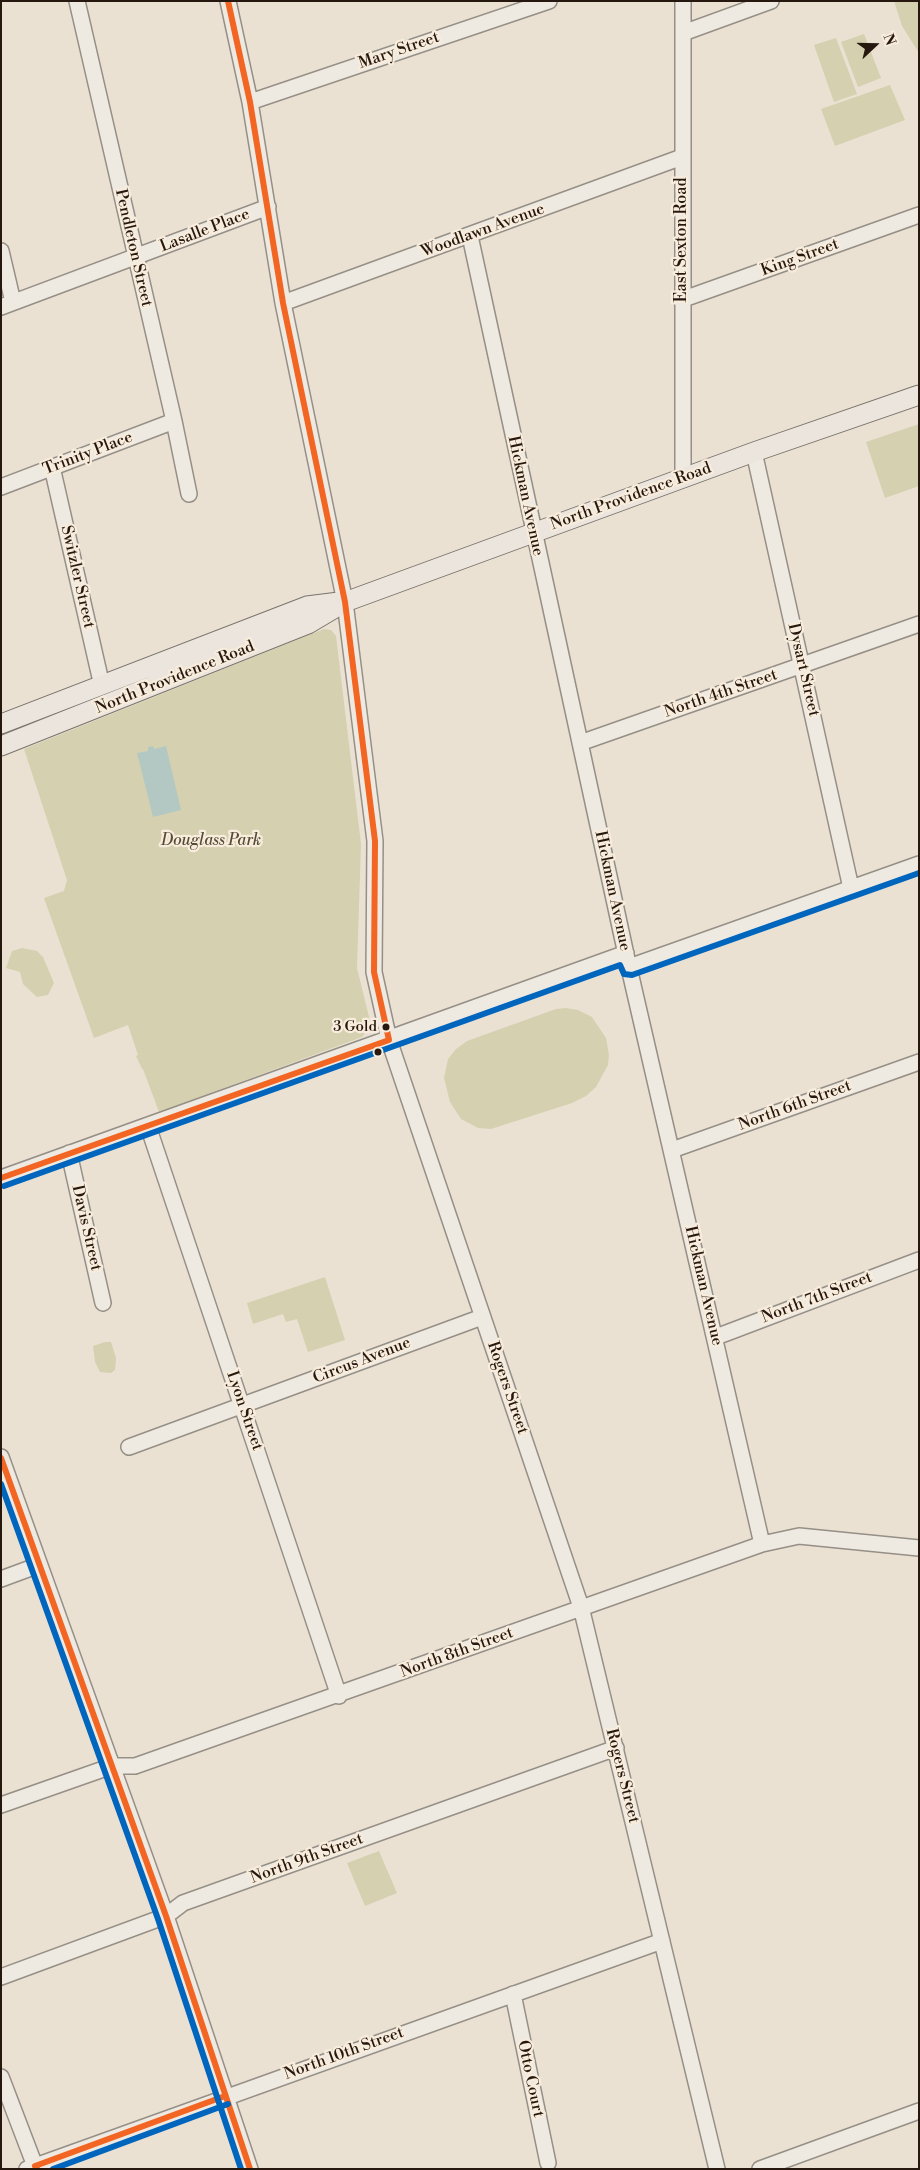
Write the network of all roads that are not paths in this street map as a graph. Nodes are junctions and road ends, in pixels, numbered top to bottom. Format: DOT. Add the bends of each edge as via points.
graph roads {
  1 [pos="77,1"];
  2 [pos="228,1"];
  3 [pos="549,1"];
  4 [pos="683,1"];
  5 [pos="771,1"];
  6 [pos="683,33"];
  7 [pos="250,102"];
  8 [pos="682,157"];
  9 [pos="268,207"];
  10 [pos="919,215"];
  11 [pos="470,236"];
  12 [pos="1,251"];
  13 [pos="135,257"];
  14 [pos="682,300"];
  15 [pos="283,303"];
  16 [pos="7,304"];
  17 [pos="919,395"];
  18 [pos="174,421"];
  19 [pos="754,452"];
  20 [pos="52,467"];
  21 [pos="683,478"];
  22 [pos="1,487"];
  23 [pos="189,494"];
  24 [pos="533,534"];
  25 [pos="345,602"];
  26 [pos="919,624"];
  27 [pos="802,666"];
  28 [pos="102,686"];
  29 [pos="1,724"];
  30 [pos="580,743"];
  31 [pos="1,746"];
  32 [pos="919,864"];
  33 [pos="851,888"];
  34 [pos="628,960"];
  35 [pos="389,1040"];
  36 [pos="919,1062"];
  37 [pos="148,1126"];
  38 [pos="672,1150"];
  39 [pos="69,1153"];
  40 [pos="1,1178"];
  41 [pos="919,1260"];
  42 [pos="103,1303"];
  43 [pos="482,1317"];
  44 [pos="716,1337"];
  45 [pos="242,1406"];
  46 [pos="129,1446"];
  47 [pos="1,1457"];
  48 [pos="762,1544"];
  49 [pos="919,1548"];
  50 [pos="38,1565"];
  51 [pos="1,1578"];
  52 [pos="582,1607"];
  53 [pos="340,1696"];
  54 [pos="616,1748"];
  55 [pos="112,1766"];
  56 [pos="1,1805"];
  57 [pos="166,1916"];
  58 [pos="662,1941"];
  59 [pos="1,1977"];
  60 [pos="513,1994"];
  61 [pos="1,2077"];
  62 [pos="226,2096"];
  63 [pos="919,2111"];
  64 [pos="548,2163"];
  65 [pos="31,2167"];
  66 [pos="250,2169"];
  67 [pos="717,2169"];
  68 [pos="760,2169"];
  1 -- 13 [label="street, Pendleton Street"];
  2 -- 7 [label="street, Rogers Street"];
  3 -- 7 [label="street, Mary Street"];
  4 -- 6 [label="street, East Sexton Road"];
  5 -- 6 [label="street"];
  6 -- 8 [label="street, East Sexton Road"];
  7 -- 9 [label="street, Rogers Street"];
  8 -- 11 [label="street, Woodlawn Avenue"];
  8 -- 14 [label="street, East Sexton Road"];
  9 -- 13 [label="street, Lasalle Place"];
  9 -- 15 [label="street, Rogers Street"];
  10 -- 14 [label="street, King Street"];
  11 -- 15 [label="street, Woodlawn Avenue"];
  11 -- 24 [label="street, Hickman Avenue"];
  12 -- 16 [label="street"];
  13 -- 16 [label="street, Lasalle Place"];
  13 -- 18 [label="street, Pendleton Street"];
  14 -- 21 [label="street, East Sexton Road"];
  15 -- 25 [label="street, Rogers Street"];
  17 -- 19 [label="main road, North Providence Road"];
  18 -- 20 [label="street, Trinity Place"];
  18 -- 23 [label="street, Pendleton Street"];
  19 -- 21 [label="main road, North Providence Road"];
  19 -- 27 [label="street, Dysart Street"];
  20 -- 22 [label="street, Trinity Place"];
  20 -- 28 [label="street, Switzler Street"];
  21 -- 24 [label="main road, North Providence Road"];
  24 -- 25 [label="main road, North Providence Road"];
  24 -- 30 [label="street, Hickman Avenue"];
  25 -- 28 [label="main road, North Providence Road" via="307,606"];
  25 -- 31 [label="main road, North Providence Road" via="308,624"];
  25 -- 35 [label="street, Rogers Street" via="375,841 374,972"];
  26 -- 27 [label="street, North 4th Street"];
  27 -- 30 [label="street, North 4th Street"];
  27 -- 33 [label="street, Dysart Street"];
  28 -- 29 [label="main road, North Providence Road"];
  30 -- 34 [label="street, Hickman Avenue"];
  32 -- 33 [label="street"];
  33 -- 34 [label="street"];
  34 -- 35 [label="street"];
  34 -- 38 [label="street, Hickman Avenue"];
  35 -- 37 [label="street"];
  35 -- 43 [label="street, Rogers Street"];
  36 -- 38 [label="street, North 6th Street"];
  37 -- 39 [label="street"];
  37 -- 45 [label="street, Lyon Street"];
  38 -- 44 [label="street, Hickman Avenue"];
  39 -- 40 [label="street"];
  39 -- 42 [label="street, Davis Street"];
  41 -- 44 [label="street, North 7th Street"];
  43 -- 45 [label="street, Circus Avenue"];
  43 -- 52 [label="street, Rogers Street"];
  44 -- 48 [label="street, Hickman Avenue"];
  45 -- 46 [label="street, Circus Avenue"];
  45 -- 53 [label="street, Lyon Street"];
  47 -- 50 [label="street"];
  48 -- 49 [label="street, North 8th Street" via="799,1536"];
  48 -- 52 [label="street, North 8th Street"];
  50 -- 51 [label="street"];
  50 -- 55 [label="street"];
  52 -- 53 [label="street, North 8th Street"];
  52 -- 54 [label="street, Rogers Street"];
  53 -- 55 [label="street, North 8th Street" via="135,1766"];
  54 -- 57 [label="street, North 9th Street" via="183,1904"];
  54 -- 58 [label="street, Rogers Street"];
  55 -- 56 [label="street, North 8th Street"];
  55 -- 57 [label="street"];
  57 -- 59 [label="street, North 9th Street"];
  57 -- 62 [label="street"];
  58 -- 60 [label="street, North 10th Street"];
  58 -- 67 [label="street, Rogers Street"];
  60 -- 62 [label="street, North 10th Street"];
  60 -- 64 [label="street, Otto Court"];
  61 -- 65 [label="street"];
  62 -- 65 [label="street, North 10th Street"];
  62 -- 66 [label="street"];
  63 -- 68 [label="street"];
}
